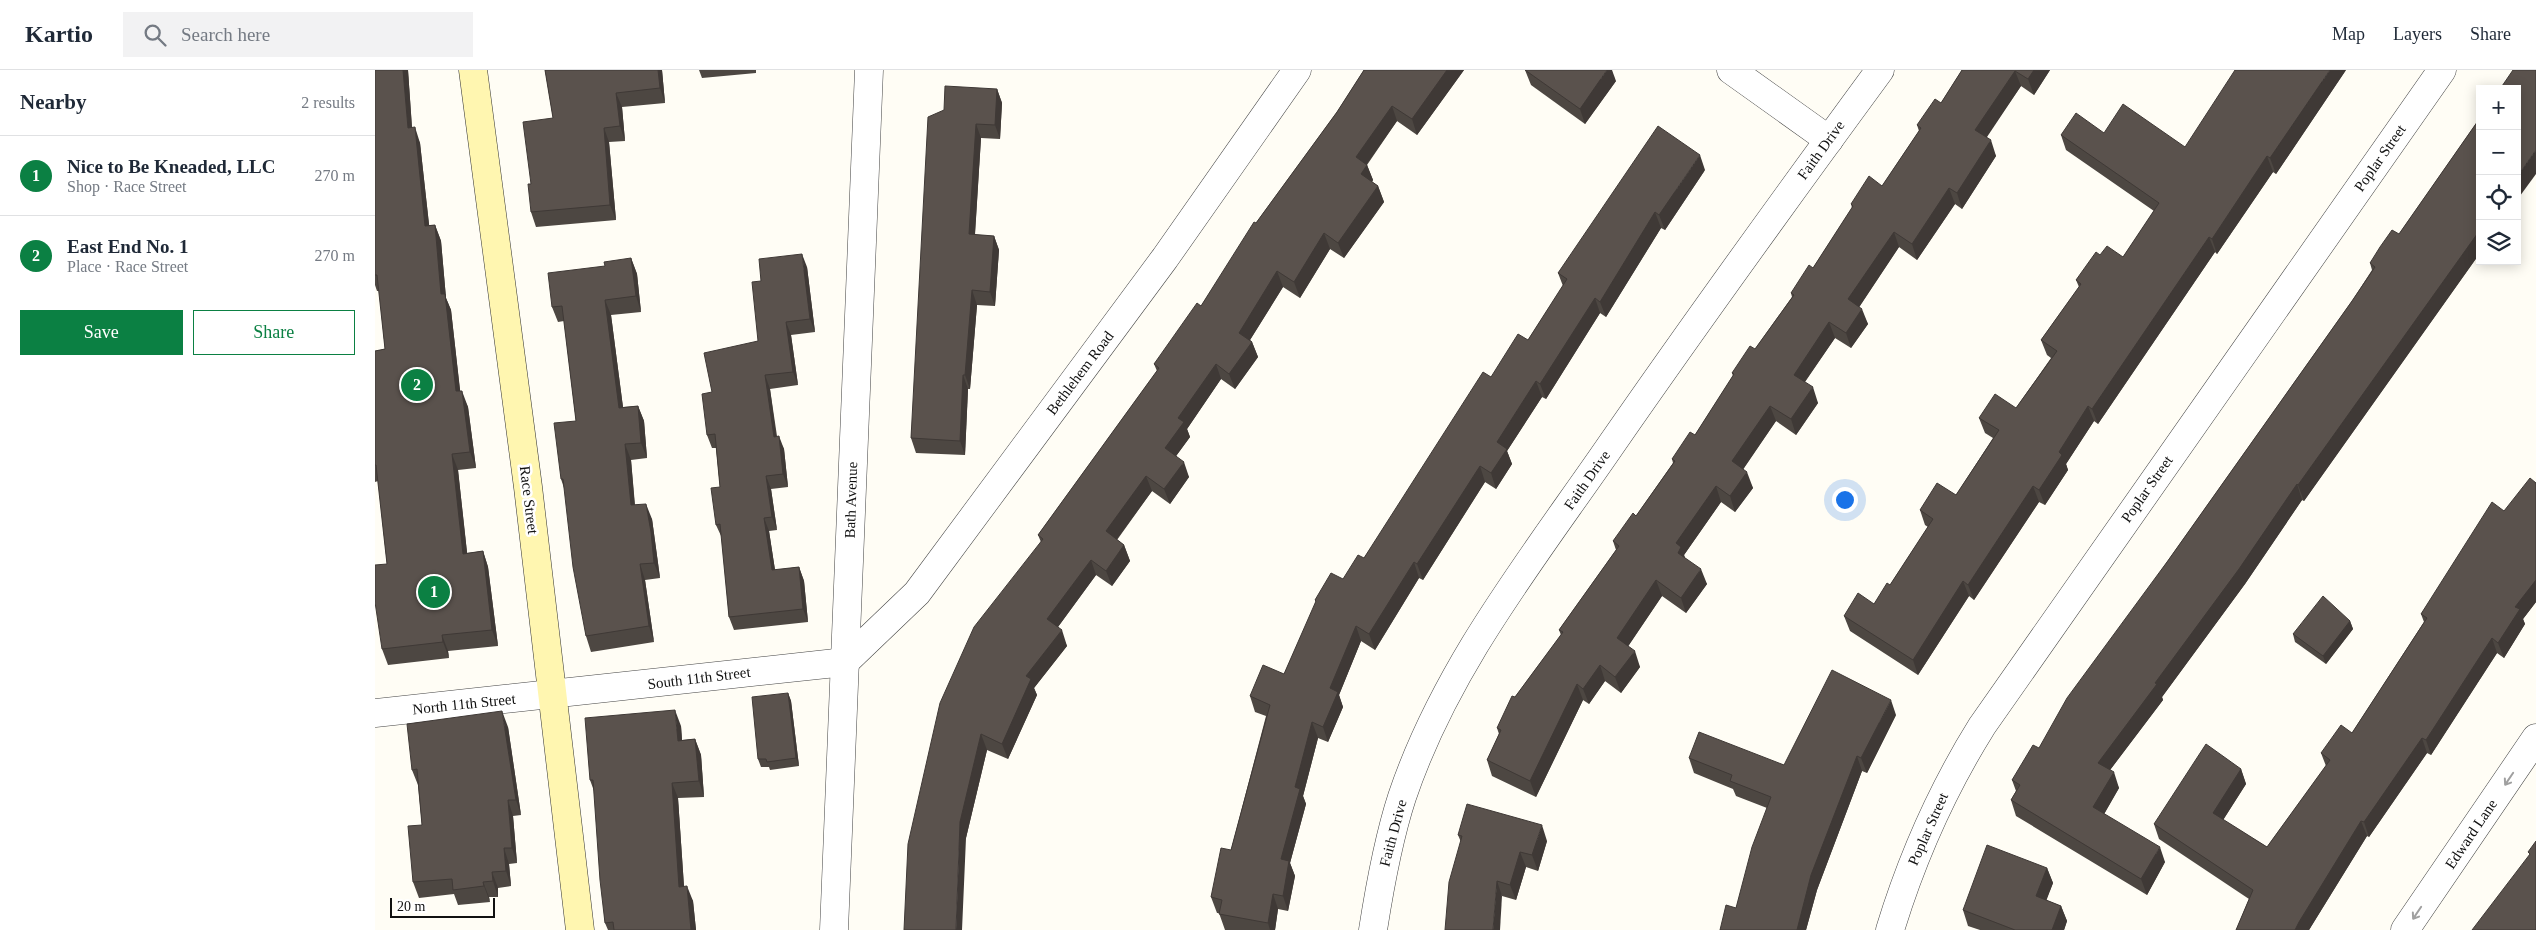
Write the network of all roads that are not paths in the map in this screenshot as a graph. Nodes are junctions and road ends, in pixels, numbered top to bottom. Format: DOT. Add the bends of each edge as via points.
graph roads {
  1 [pos="473,70"];
  2 [pos="869,70"];
  3 [pos="1297,70"];
  4 [pos="1731,70"];
  5 [pos="1880,70"];
  6 [pos="2442,70"];
  7 [pos="1829,140"];
  8 [pos="845,662"];
  9 [pos="553,695"];
  10 [pos="375,713"];
  11 [pos="2536,738"];
  12 [pos="580,930"];
  13 [pos="834,930"];
  14 [pos="1373,930"];
  15 [pos="1890,930"];
  16 [pos="2405,930"];
  1 -- 9 [label="main road, Race Street"];
  2 -- 8 [label="street, Bath Avenue"];
  3 -- 8 [label="street, Bethlehem Road" via="1165,258 917,593"];
  4 -- 7 [label="street"];
  5 -- 7 [label="street, Faith Drive"];
  6 -- 15 [label="street, Poplar Street" via="1982,726 1939,802 1905,882"];
  7 -- 14 [label="street, Faith Drive" via="1694,324 1463,661 1430,727 1402,797 1384,865"];
  8 -- 9 [label="street, South 11th Street"];
  8 -- 13 [label="street, Bath Avenue"];
  9 -- 10 [label="street, North 11th Street"];
  9 -- 12 [label="main road, Race Street"];
  11 -- 16 [label="street, Edward Lane, one-way"];
}
